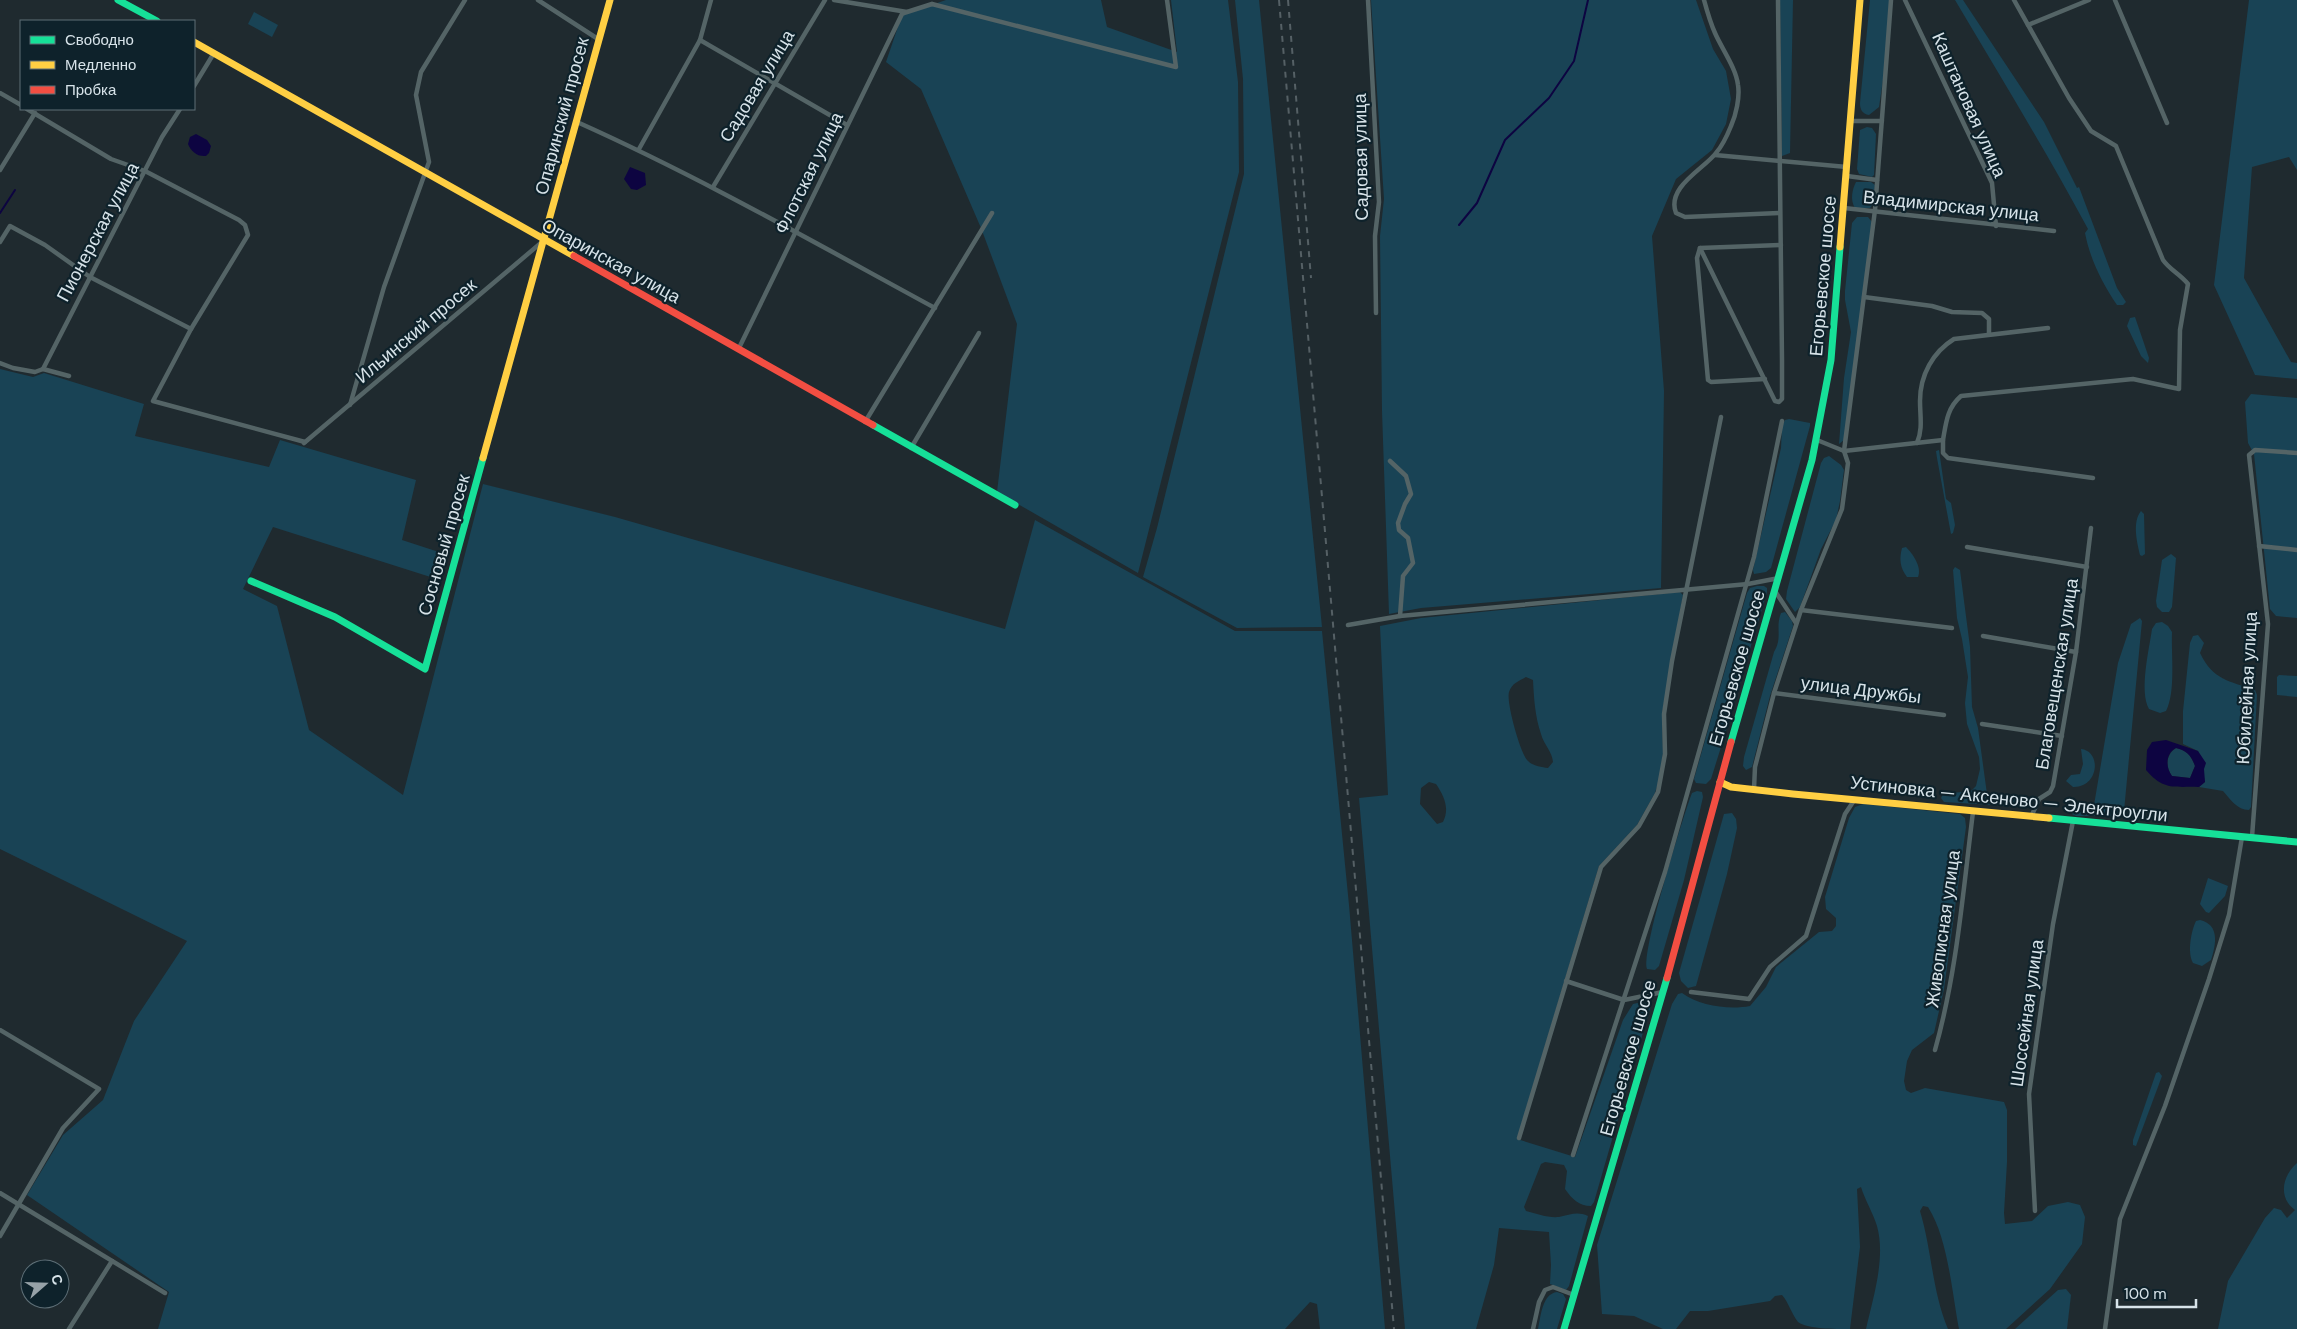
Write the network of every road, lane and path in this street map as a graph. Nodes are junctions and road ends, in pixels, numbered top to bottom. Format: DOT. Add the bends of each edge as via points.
graph roads {
  1 [pos="118,0"];
  2 [pos="465,0"];
  3 [pos="538,0"];
  4 [pos="610,0"];
  5 [pos="711,0"];
  6 [pos="826,0"];
  7 [pos="834,0"];
  8 [pos="1168,0"];
  9 [pos="1368,0"];
  10 [pos="1704,0"];
  11 [pos="1778,0"];
  12 [pos="1860,0"];
  13 [pos="1891,0"];
  14 [pos="1905,0"];
  15 [pos="2014,0"];
  16 [pos="2089,0"];
  17 [pos="2115,0"];
  18 [pos="127,2"];
  19 [pos="932,2"];
  20 [pos="907,12"];
  21 [pos="155,20"];
  22 [pos="2028,25"];
  23 [pos="598,39"];
  24 [pos="700,40"];
  25 [pos="195,43"];
  26 [pos="214,54"];
  27 [pos="775,83"];
  28 [pos="195,84"];
  29 [pos="0,93"];
  30 [pos="20,104"];
  31 [pos="30,110"];
  32 [pos="179,110"];
  33 [pos="35,113"];
  34 [pos="1850,121"];
  35 [pos="1882,121"];
  36 [pos="577,122"];
  37 [pos="2166,123"];
  38 [pos="847,125"];
  39 [pos="639,149"];
  40 [pos="1715,155"];
  41 [pos="1780,160"];
  42 [pos="1847,167"];
  43 [pos="0,170"];
  44 [pos="145,172"];
  45 [pos="424,173"];
  46 [pos="1847,176"];
  47 [pos="1877,180"];
  48 [pos="713,187"];
  49 [pos="1844,208"];
  50 [pos="1875,210"];
  51 [pos="992,212"];
  52 [pos="1779,213"];
  53 [pos="1996,226"];
  54 [pos="2054,231"];
  55 [pos="795,232"];
  56 [pos="543,241"];
  57 [pos="0,242"];
  58 [pos="1781,245"];
  59 [pos="1700,248"];
  60 [pos="90,277"];
  61 [pos="1864,297"];
  62 [pos="935,308"];
  63 [pos="1376,313"];
  64 [pos="2048,328"];
  65 [pos="191,329"];
  66 [pos="979,333"];
  67 [pos="1989,334"];
  68 [pos="739,348"];
  69 [pos="0,363"];
  70 [pos="42,370"];
  71 [pos="69,376"];
  72 [pos="1765,379"];
  73 [pos="350,405"];
  74 [pos="1721,417"];
  75 [pos="1782,420"];
  76 [pos="865,422"];
  77 [pos="1817,440"];
  78 [pos="1943,440"];
  79 [pos="1917,443"];
  80 [pos="911,448"];
  81 [pos="1844,451"];
  82 [pos="2297,453"];
  83 [pos="1390,461"];
  84 [pos="2092,478"];
  85 [pos="1015,505"];
  86 [pos="2091,528"];
  87 [pos="2259,546"];
  88 [pos="1967,547"];
  89 [pos="2297,550"];
  90 [pos="2087,567"];
  91 [pos="1779,578"];
  92 [pos="251,580"];
  93 [pos="1748,584"];
  94 [pos="1685,589"];
  95 [pos="1775,591"];
  96 [pos="1801,610"];
  97 [pos="1400,616"];
  98 [pos="1796,623"];
  99 [pos="1348,625"];
  100 [pos="1952,628"];
  101 [pos="1984,636"];
  102 [pos="2076,652"];
  103 [pos="1774,693"];
  104 [pos="1944,715"];
  105 [pos="1982,724"];
  106 [pos="2062,736"];
  107 [pos="1720,782"];
  108 [pos="1754,789"];
  109 [pos="1855,799"];
  110 [pos="1973,812"];
  111 [pos="2031,816"];
  112 [pos="2073,821"];
  113 [pos="2242,836"];
  114 [pos="2252,837"];
  115 [pos="2297,842"];
  116 [pos="1566,981"];
  117 [pos="1663,992"];
  118 [pos="1691,992"];
  119 [pos="1624,1000"];
  120 [pos="1,1032"];
  121 [pos="1935,1050"];
  122 [pos="1519,1138"];
  123 [pos="1573,1156"];
  124 [pos="0,1193"];
  125 [pos="18,1204"];
  126 [pos="2036,1211"];
  127 [pos="0,1236"];
  128 [pos="112,1261"];
  129 [pos="165,1293"];
  130 [pos="1574,1295"];
  131 [pos="69,1329"];
  132 [pos="1533,1329"];
  133 [pos="1564,1329"];
  134 [pos="2105,1329"];
  1 -- 18 [label="main road"];
  2 -- 45 [label="street" via="420,72 416,95 429,162"];
  3 -- 23 [label="street"];
  4 -- 23 [label="main road, Опаринский просек"];
  5 -- 24 [label="street"];
  6 -- 27 [label="street, Садовая улица"];
  7 -- 20 [label="street"];
  8 -- 19 [label="street" via="1176,67"];
  9 -- 63 [label="street, Садовая улица" via="1379,202 1375,236"];
  10 -- 40 [label="street" via="1738,84 1732,124"];
  11 -- 41 [label="street"];
  12 -- 34 [label="main road, Егорьевское шоссе"];
  13 -- 35 [label="street"];
  14 -- 53 [label="street, Каштановая улица" via="1992,183"];
  15 -- 22 [label="street"];
  16 -- 22 [label="street"];
  17 -- 37 [label="street"];
  18 -- 21 [label="main road"];
  19 -- 20 [label="street"];
  20 -- 38 [label="street, Флотская улица" via="902,14"];
  22 -- 78 [label="street" via="2069,98 2092,131 2116,146 2163,260 2188,284 2180,330 2180,388 2134,378 1961,396 1948,413"];
  23 -- 36 [label="main road, Опаринский просек"];
  24 -- 27 [label="street"];
  24 -- 39 [label="street"];
  25 -- 26 [label="main road, Опаринская улица"];
  26 -- 28 [label="street"];
  26 -- 45 [label="main road, Опаринская улица"];
  27 -- 38 [label="street"];
  27 -- 48 [label="street, Садовая улица"];
  29 -- 30 [label="street"];
  31 -- 33 [label="street"];
  32 -- 44 [label="street, Пионерская улица"];
  33 -- 43 [label="street"];
  33 -- 44 [label="street" via="112,158"];
  34 -- 35 [label="street"];
  34 -- 42 [label="main road, Егорьевское шоссе"];
  35 -- 47 [label="street"];
  36 -- 39 [label="street"];
  36 -- 56 [label="main road, Опаринский просек"];
  38 -- 55 [label="street, Флотская улица"];
  39 -- 48 [label="street"];
  40 -- 41 [label="street"];
  40 -- 52 [label="street" via="1681,189 1674,208 1676,213 1685,217"];
  41 -- 42 [label="street"];
  41 -- 52 [label="street"];
  42 -- 46 [label="main road, Егорьевское шоссе"];
  44 -- 60 [label="street, Пионерская улица"];
  44 -- 65 [label="street" via="240,220 248,235"];
  45 -- 56 [label="main road, Опаринская улица"];
  45 -- 73 [label="street" via="384,287"];
  46 -- 47 [label="street"];
  46 -- 49 [label="main road, Егорьевское шоссе"];
  47 -- 50 [label="street"];
  48 -- 55 [label="street"];
  49 -- 50 [label="street, Владимирская улица"];
  49 -- 77 [label="main road, Егорьевское шоссе" via="1831,360"];
  50 -- 53 [label="street, Владимирская улица"];
  50 -- 61 [label="street"];
  51 -- 62 [label="street"];
  52 -- 58 [label="street"];
  53 -- 54 [label="street, Владимирская улица"];
  55 -- 62 [label="street"];
  55 -- 68 [label="street, Флотская улица"];
  56 -- 68 [label="main road, Опаринская улица"];
  56 -- 73 [label="street, Ильинский просек"];
  56 -- 92 [label="main road, Сосновый просек" via="425,669 335,617"];
  57 -- 60 [label="street" via="10,226 46,245"];
  58 -- 59 [label="street"];
  58 -- 72 [label="street" via="1782,398 1779,402"];
  59 -- 72 [label="street"];
  59 -- 72 [label="street" via="1698,258 1708,380"];
  60 -- 65 [label="street"];
  60 -- 70 [label="street, Пионерская улица"];
  61 -- 67 [label="street" via="1932,306 1952,312 1982,313 1989,319"];
  61 -- 81 [label="street"];
  62 -- 76 [label="street"];
  64 -- 67 [label="street"];
  65 -- 73 [label="street, Ильинский просек" via="153,401 304,442"];
  66 -- 80 [label="street"];
  67 -- 79 [label="street" via="1954,339 1937,352 1922,386 1922,429"];
  68 -- 76 [label="main road, Опаринская улица"];
  69 -- 70 [label="street" via="34,372"];
  70 -- 71 [label="street"];
  74 -- 94 [label="street"];
  75 -- 93 [label="street"];
  76 -- 80 [label="main road, Опаринская улица"];
  77 -- 81 [label="street"];
  77 -- 91 [label="main road, Егорьевское шоссе"];
  78 -- 79 [label="street"];
  78 -- 84 [label="street" via="1943,453 1948,458"];
  79 -- 81 [label="street"];
  80 -- 85 [label="main road, Опаринская улица"];
  81 -- 96 [label="street" via="1848,463 1842,509"];
  82 -- 87 [label="street, Юбилейная улица" via="2255,450 2249,455"];
  83 -- 97 [label="street" via="1406,476 1411,494 1398,523 1399,530 1408,538 1414,563 1403,576"];
  86 -- 90 [label="street, Благовещенская улица"];
  87 -- 89 [label="street"];
  87 -- 114 [label="street, Юбилейная улица" via="2268,624"];
  88 -- 90 [label="street"];
  90 -- 102 [label="street, Благовещенская улица"];
  91 -- 93 [label="street"];
  91 -- 95 [label="main road, Егорьевское шоссе"];
  93 -- 94 [label="street"];
  93 -- 119 [label="street" via="1665,872"];
  94 -- 97 [label="street"];
  94 -- 116 [label="street" via="1686,599 1664,714 1665,754 1658,792 1638,826 1601,867"];
  95 -- 98 [label="street"];
  95 -- 107 [label="main road, Егорьевское шоссе"];
  96 -- 98 [label="street"];
  96 -- 100 [label="street"];
  97 -- 99 [label="street"];
  98 -- 103 [label="street"];
  101 -- 102 [label="street"];
  102 -- 106 [label="street, Благовещенская улица"];
  103 -- 104 [label="street, улица Дружбы"];
  103 -- 108 [label="street" via="1755,767"];
  105 -- 106 [label="street"];
  106 -- 111 [label="street, Благовещенская улица" via="2053,786 2039,799"];
  107 -- 108 [label="main road, Устиновка — Аксеново — Электроугли" via="1731,787"];
  107 -- 117 [label="main road, Егорьевское шоссе"];
  108 -- 109 [label="main road, Устиновка — Аксеново — Электроугли"];
  109 -- 110 [label="main road, Устиновка — Аксеново — Электроугли"];
  109 -- 118 [label="street" via="1845,814 1806,936 1770,967 1749,999"];
  110 -- 111 [label="main road, Устиновка — Аксеново — Электроугли"];
  110 -- 121 [label="street, Живописная улица" via="1957,950"];
  111 -- 112 [label="main road, Устиновка — Аксеново — Электроугли"];
  112 -- 113 [label="main road, Устиновка — Аксеново — Электроугли"];
  112 -- 126 [label="street, Шоссейная улица" via="2053,924 2029,1094"];
  113 -- 114 [label="main road, Устиновка — Аксеново — Электроугли"];
  113 -- 134 [label="street" via="2229,916 2209,979 2178,1071 2120,1219"];
  114 -- 115 [label="main road, Устиновка — Аксеново — Электроугли"];
  116 -- 119 [label="street"];
  116 -- 122 [label="street"];
  117 -- 119 [label="street"];
  117 -- 130 [label="main road, Егорьевское шоссе"];
  119 -- 123 [label="street"];
  120 -- 125 [label="street" via="99,1090 63,1128"];
  124 -- 125 [label="street"];
  125 -- 127 [label="street"];
  125 -- 128 [label="street"];
  128 -- 129 [label="street"];
  128 -- 131 [label="street"];
  130 -- 132 [label="street" via="1553,1287 1545,1290"];
  130 -- 133 [label="main road, Егорьевское шоссе"];
}
